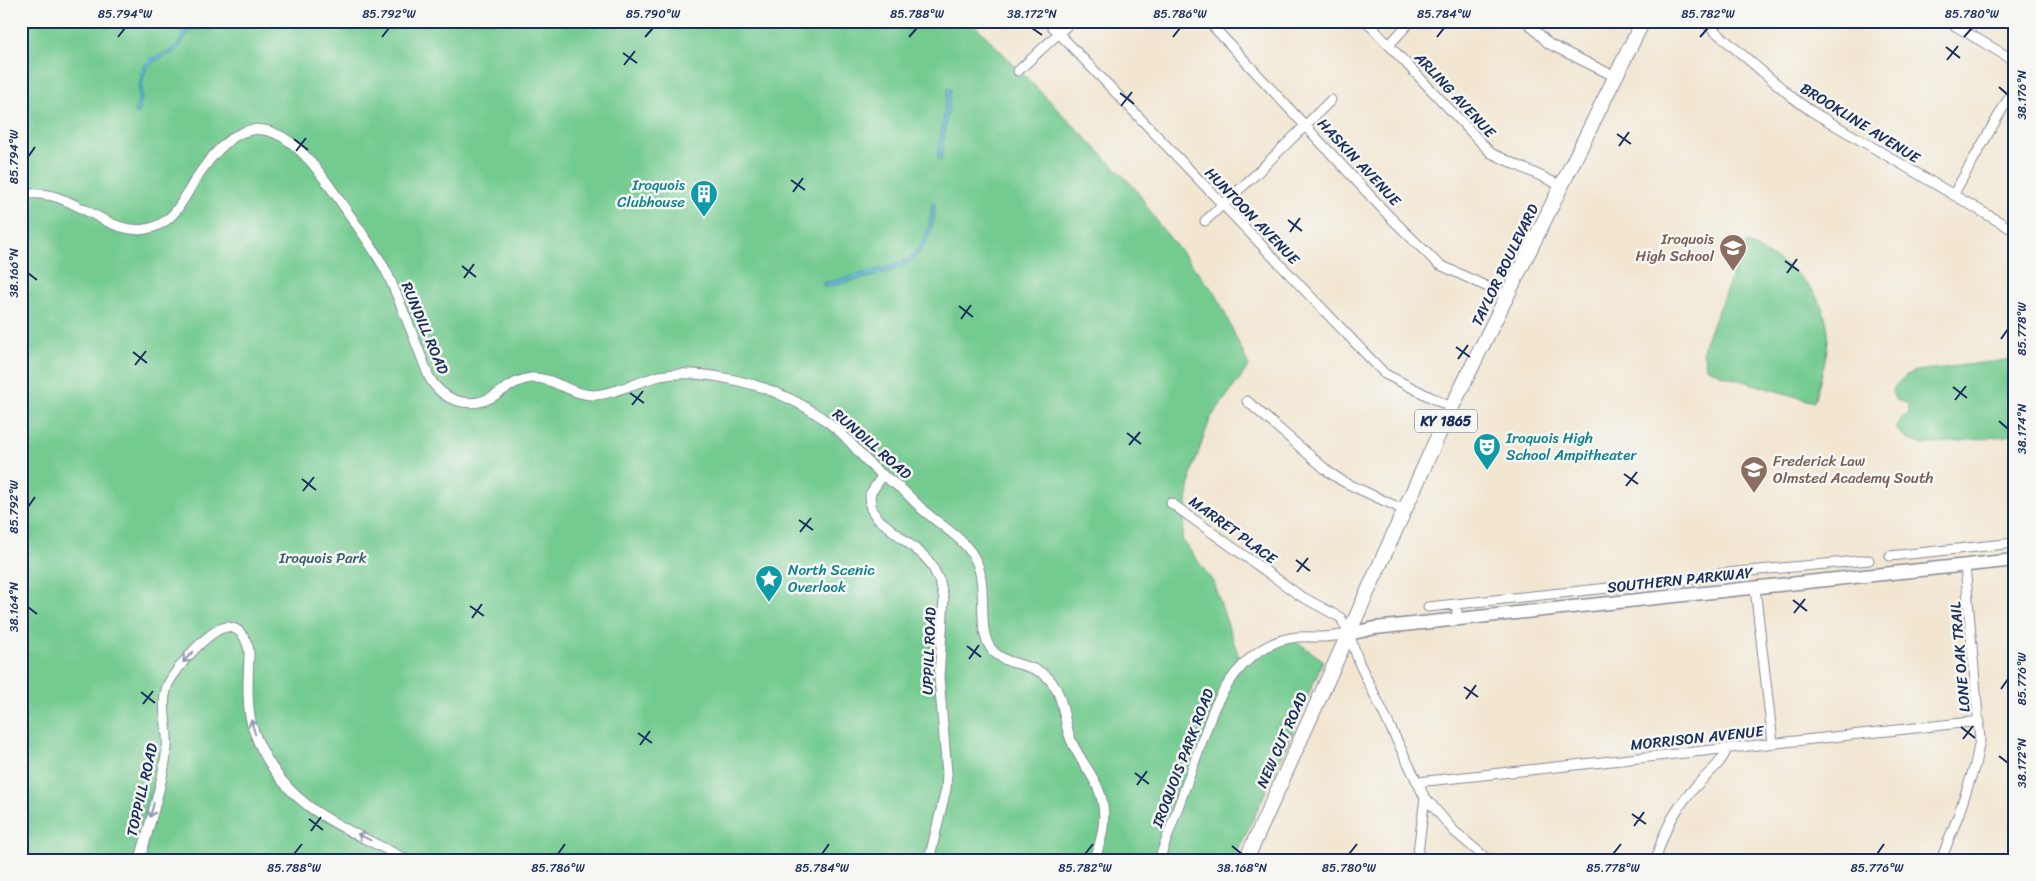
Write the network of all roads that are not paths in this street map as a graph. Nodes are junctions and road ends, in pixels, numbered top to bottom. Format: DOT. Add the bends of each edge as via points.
graph roads {
  1 [pos="1047,21"];
  2 [pos="1072,21"];
  3 [pos="1208,21"];
  4 [pos="1366,21"];
  5 [pos="1411,21"];
  6 [pos="1526,21"];
  7 [pos="1643,21"];
  8 [pos="1703,21"];
  9 [pos="1947,21"];
  10 [pos="1059,34"];
  11 [pos="1389,45"];
  12 [pos="2015,60"];
  13 [pos="1018,71"];
  14 [pos="1616,77"];
  15 [pos="2015,87"];
  16 [pos="1331,100"];
  17 [pos="1306,125"];
  18 [pos="1562,186"];
  19 [pos="21,195"];
  20 [pos="1953,195"];
  21 [pos="1222,205"];
  22 [pos="1205,222"];
  23 [pos="2015,231"];
  24 [pos="1507,296"];
  25 [pos="1247,401"];
  26 [pos="1452,408"];
  27 [pos="882,475"];
  28 [pos="1172,502"];
  29 [pos="1404,510"];
  30 [pos="2015,543"];
  31 [pos="1890,556"];
  32 [pos="1869,560"];
  33 [pos="2015,560"];
  34 [pos="1965,565"];
  35 [pos="1716,574"];
  36 [pos="1703,578"];
  37 [pos="1681,580"];
  38 [pos="1756,588"];
  39 [pos="1684,596"];
  40 [pos="1456,604"];
  41 [pos="1428,607"];
  42 [pos="1458,620"];
  43 [pos="1349,634"];
  44 [pos="1980,721"];
  45 [pos="1773,743"];
  46 [pos="1727,748"];
  47 [pos="1418,782"];
  48 [pos="1425,797"];
  49 [pos="140,860"];
  50 [pos="407,860"];
  51 [pos="929,860"];
  52 [pos="1095,860"];
  53 [pos="1159,860"];
  54 [pos="1246,860"];
  55 [pos="1417,860"];
  56 [pos="1488,860"];
  57 [pos="1656,860"];
  58 [pos="1941,860"];
  1 -- 10 [label="street, HUNTOON AVENUE"];
  2 -- 10 [label="street"];
  3 -- 17 [label="street, HASKIN AVENUE"];
  4 -- 11 [label="street, ARLING AVENUE"];
  5 -- 11 [label="street"];
  6 -- 14 [label="street" via="1550,44"];
  7 -- 14 [label="main road, TAYLOR BOULEVARD / KY 1865"];
  8 -- 20 [label="street, BROOKLINE AVENUE" via="1811,111"];
  9 -- 12 [label="street"];
  10 -- 13 [label="street"];
  10 -- 21 [label="street, HUNTOON AVENUE"];
  11 -- 18 [label="street, ARLING AVENUE" via="1491,153"];
  14 -- 18 [label="main road, TAYLOR BOULEVARD / KY 1865"];
  15 -- 20 [label="street"];
  16 -- 17 [label="street"];
  17 -- 21 [label="street"];
  17 -- 24 [label="street, HASKIN AVENUE" via="1438,264"];
  18 -- 24 [label="main road, TAYLOR BOULEVARD / KY 1865"];
  19 -- 27 [label="street, RUNDILL ROAD" via="47,194 63,198 125,228 139,230 159,226 177,211 202,169 227,142 246,131 269,131 284,138 307,157 369,244 388,275 429,377 448,397 465,403 484,401 518,381 531,378 591,395 661,376 712,376 766,389 793,401 829,423"];
  20 -- 23 [label="street, BROOKLINE AVENUE"];
  21 -- 22 [label="street"];
  21 -- 26 [label="street, HUNTOON AVENUE" via="1385,374"];
  24 -- 26 [label="main road, TAYLOR BOULEVARD / KY 1865"];
  25 -- 29 [label="street" via="1330,473"];
  26 -- 29 [label="main road, TAYLOR BOULEVARD / KY 1865"];
  27 -- 51 [label="street, UPPILL ROAD" via="870,494 871,509 877,518 931,564 944,599 939,678 947,773"];
  27 -- 52 [label="street, RUNDILL ROAD" via="971,552 982,576 984,634 990,648 1000,657 1041,672 1055,686 1071,741 1102,800 1103,828"];
  28 -- 43 [label="street, MARRET PLACE" via="1299,595 1341,618"];
  29 -- 43 [label="main road, TAYLOR BOULEVARD / KY 1865"];
  30 -- 31 [label="street"];
  32 -- 35 [label="street"];
  33 -- 34 [label="main road, SOUTHERN PARKWAY"];
  34 -- 38 [label="main road, SOUTHERN PARKWAY"];
  34 -- 44 [label="street, LONE OAK TRAIL"];
  36 -- 37 [label="street"];
  37 -- 39 [label="street"];
  37 -- 40 [label="street"];
  38 -- 39 [label="main road, SOUTHERN PARKWAY"];
  38 -- 45 [label="street"];
  39 -- 42 [label="main road, SOUTHERN PARKWAY"];
  40 -- 41 [label="street"];
  40 -- 42 [label="street"];
  42 -- 43 [label="main road, SOUTHERN PARKWAY" via="1375,628"];
  43 -- 47 [label="street, MARRET PLACE" via="1360,664"];
  43 -- 53 [label="street, IROQUOIS PARK ROAD" via="1280,640 1256,654 1234,673 1214,708"];
  43 -- 54 [label="main road, NEW CUT ROAD / KY 1865"];
  44 -- 45 [label="street, MORRISON AVENUE"];
  44 -- 58 [label="street, LONE OAK TRAIL" via="1977,757"];
  45 -- 46 [label="street, MORRISON AVENUE"];
  46 -- 47 [label="street, MORRISON AVENUE"];
  46 -- 57 [label="street" via="1722,760 1673,815"];
  47 -- 48 [label="street, MARRET PLACE"];
  48 -- 55 [label="street"];
  48 -- 56 [label="street, MARRET PLACE" via="1454,831"];
  50 -- 49 [label="street, TOPPILL ROAD, one-way" via="329,820 300,801 283,784 263,752 250,718 247,643 240,632 228,627 218,629 194,651 174,673 166,688 167,749"];
}
